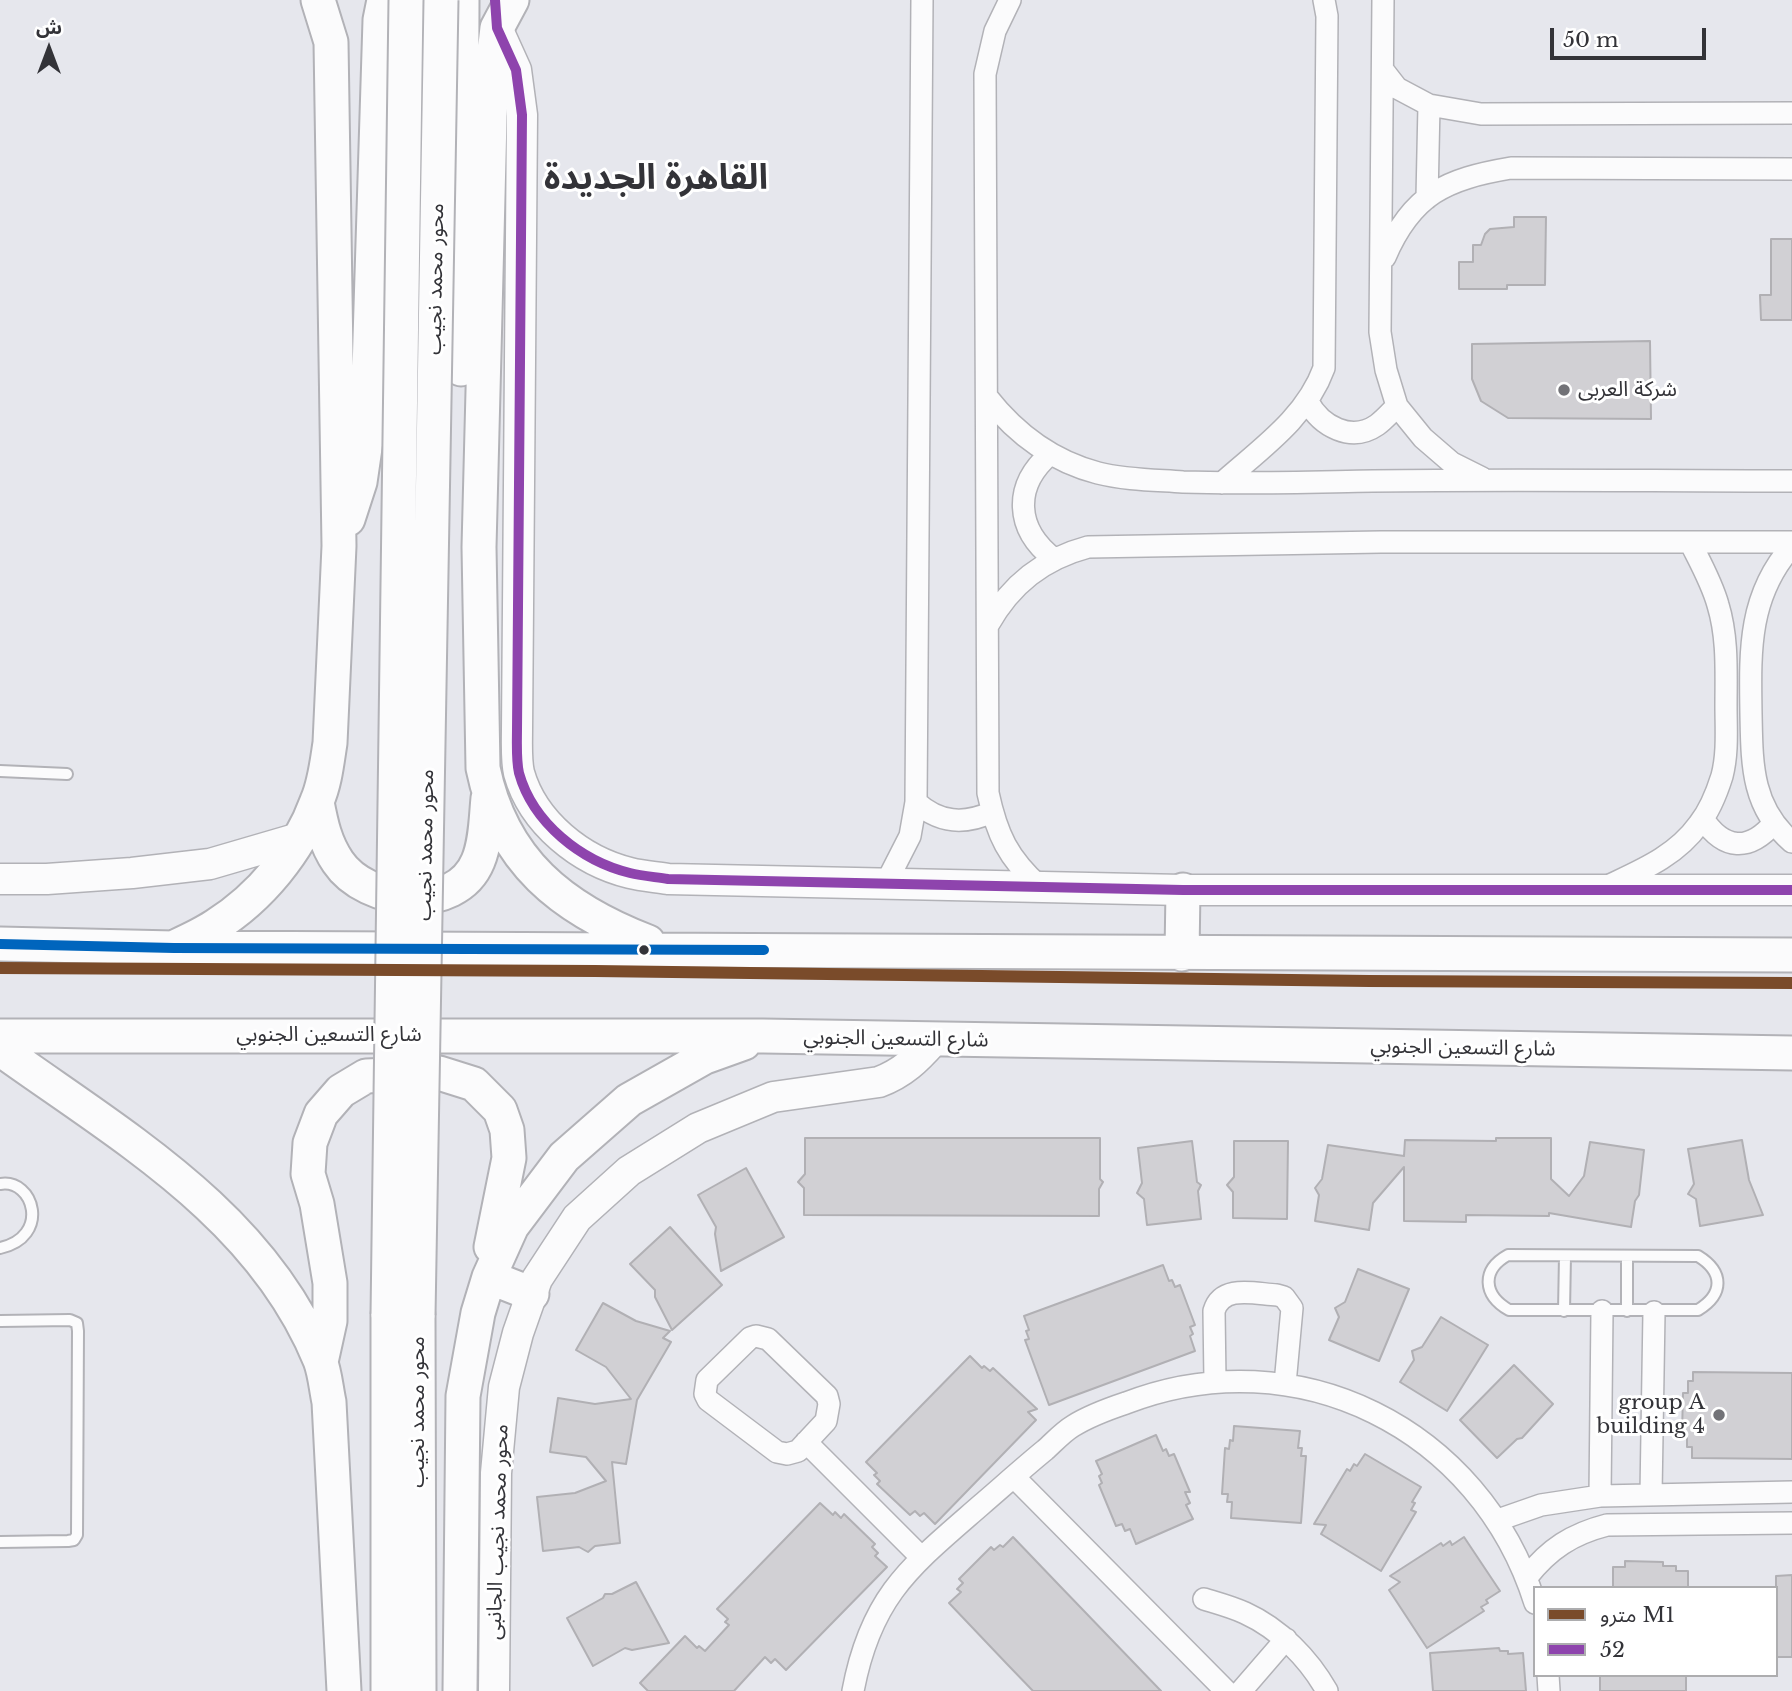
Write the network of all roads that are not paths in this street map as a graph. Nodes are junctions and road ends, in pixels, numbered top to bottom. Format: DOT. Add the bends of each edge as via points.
graph roads {
  1 [pos="318,0"];
  2 [pos="335,0"];
  3 [pos="384,0"];
  4 [pos="406,0"];
  5 [pos="441,0"];
  6 [pos="462,0"];
  7 [pos="1324,0"];
  8 [pos="1382,0"];
  9 [pos="1002,3"];
  10 [pos="926,4"];
  11 [pos="502,9"];
  12 [pos="331,43"];
  13 [pos="1383,70"];
  14 [pos="1429,105"];
  15 [pos="1792,113"];
  16 [pos="1792,169"];
  17 [pos="1427,198"];
  18 [pos="1381,265"];
  19 [pos="987,397"];
  20 [pos="1308,402"];
  21 [pos="1397,405"];
  22 [pos="1050,454"];
  23 [pos="1487,480"];
  24 [pos="1792,481"];
  25 [pos="1222,483"];
  26 [pos="1690,542"];
  27 [pos="1792,544"];
  28 [pos="339,547"];
  29 [pos="479,547"];
  30 [pos="1054,559"];
  31 [pos="987,627"];
  32 [pos="0,771"];
  33 [pos="67,774"];
  34 [pos="488,793"];
  35 [pos="317,802"];
  36 [pos="916,802"];
  37 [pos="992,812"];
  38 [pos="1703,819"];
  39 [pos="1774,822"];
  40 [pos="299,838"];
  41 [pos="1792,842"];
  42 [pos="0,879"];
  43 [pos="886,883"];
  44 [pos="1040,887"];
  45 [pos="1183,890"];
  46 [pos="1600,890"];
  47 [pos="1792,890"];
  48 [pos="0,944"];
  49 [pos="173,948"];
  50 [pos="667,949"];
  51 [pos="1182,954"];
  52 [pos="1792,956"];
  53 [pos="0,1036"];
  54 [pos="763,1036"];
  55 [pos="933,1041"];
  56 [pos="0,1049"];
  57 [pos="1792,1053"];
  58 [pos="0,1184"];
  59 [pos="0,1248"];
  60 [pos="1565,1256"];
  61 [pos="1627,1256"];
  62 [pos="489,1278"];
  63 [pos="532,1294"];
  64 [pos="1564,1311"];
  65 [pos="1602,1311"];
  66 [pos="1627,1311"];
  67 [pos="1654,1312"];
  68 [pos="403,1315"];
  69 [pos="0,1321"];
  70 [pos="321,1362"];
  71 [pos="1215,1381"];
  72 [pos="1285,1384"];
  73 [pos="806,1443"];
  74 [pos="1014,1477"];
  75 [pos="1792,1492"];
  76 [pos="1738,1493"];
  77 [pos="1651,1494"];
  78 [pos="1600,1496"];
  79 [pos="1498,1520"];
  80 [pos="1739,1523"];
  81 [pos="1792,1523"];
  82 [pos="0,1542"];
  83 [pos="921,1557"];
  84 [pos="1527,1577"];
  85 [pos="1533,1596"];
  86 [pos="1204,1599"];
  87 [pos="1286,1639"];
  88 [pos="344,1691"];
  89 [pos="388,1691"];
  90 [pos="419,1691"];
  91 [pos="460,1691"];
  92 [pos="494,1691"];
  93 [pos="853,1691"];
  94 [pos="1226,1691"];
  95 [pos="1241,1691"];
  96 [pos="1327,1691"];
  1 -- 12 [label="main road"];
  2 -- 12 [label="main road"];
  3 -- 28 [label="main road" via="367,434 360,481"];
  4 -- 68 [label="main road, محور محمد نجيب, bridge"];
  5 -- 68 [label="main road, محور محمد نجيب, bridge"];
  6 -- 29 [label="main road" via="461,392 465,464"];
  7 -- 20 [label="street" via="1324,368"];
  8 -- 13 [label="street"];
  9 -- 19 [label="street" via="985,74"];
  10 -- 36 [label="street"];
  11 -- 29 [label="main road" via="491,79"];
  11 -- 43 [label="street" via="522,115 519,772 536,809 562,840 594,860 630,873 668,879"];
  12 -- 28 [label="main road"];
  13 -- 14 [label="street" via="1397,88"];
  13 -- 18 [label="street"];
  14 -- 15 [label="street" via="1481,114"];
  14 -- 17 [label="street"];
  16 -- 17 [label="street" via="1511,168 1475,174"];
  17 -- 18 [label="street" via="1396,230"];
  18 -- 21 [label="street" via="1380,332"];
  19 -- 22 [label="street" via="1015,429"];
  19 -- 31 [label="street"];
  20 -- 21 [label="street" via="1325,424 1351,432 1377,425"];
  20 -- 25 [label="street"];
  21 -- 23 [label="street" via="1423,438 1452,463"];
  22 -- 25 [label="street" via="1100,473"];
  22 -- 30 [label="street" via="1032,472 1023,508 1035,542"];
  23 -- 24 [label="street"];
  23 -- 25 [label="street"];
  26 -- 27 [label="street"];
  26 -- 30 [label="street" via="1088,547"];
  26 -- 38 [label="street" via="1712,585 1726,646 1726,748 1722,775"];
  27 -- 39 [label="street" via="1764,590 1750,662 1752,769 1759,796"];
  28 -- 35 [label="main road" via="330,743"];
  29 -- 34 [label="main road" via="481,743"];
  30 -- 31 [label="street" via="1023,578"];
  31 -- 37 [label="street"];
  32 -- 33 [label="lane"];
  34 -- 35 [label="main road" via="478,863 454,887 416,898 362,886 338,863 323,834"];
  34 -- 50 [label="main road" via="503,831 526,864 555,893 616,930"];
  35 -- 40 [label="main road"];
  36 -- 37 [label="street" via="935,816 958,821"];
  36 -- 43 [label="street" via="910,836"];
  37 -- 44 [label="street" via="1019,867"];
  38 -- 39 [label="street" via="1713,834 1728,842 1746,843 1762,836"];
  38 -- 46 [label="street" via="1680,846 1658,862"];
  39 -- 41 [label="street"];
  40 -- 42 [label="street" via="210,864"];
  40 -- 49 [label="main road" via="250,900 216,926"];
  43 -- 44 [label="street"];
  44 -- 45 [label="street"];
  45 -- 46 [label="street"];
  45 -- 51 [label="main road"];
  46 -- 47 [label="street"];
  48 -- 49 [label="main road"];
  49 -- 50 [label="main road"];
  50 -- 51 [label="main road"];
  51 -- 52 [label="main road"];
  53 -- 54 [label="main road, شارع التسعين الجنوبي"];
  54 -- 55 [label="main road, شارع التسعين الجنوبي"];
  54 -- 62 [label="main road, محور محمد نجيب" via="705,1057 629,1100 573,1149 512,1226"];
  55 -- 57 [label="main road, شارع التسعين الجنوبي"];
  55 -- 63 [label="street, محور محمد نجيب الجانبى" via="892,1077 773,1097 698,1128 629,1171 577,1218"];
  56 -- 70 [label="main road" via="215,1209 272,1276"];
  58 -- 59 [label="lane" via="21,1189 32,1205 32,1224 22,1240"];
  60 -- 61 [label="lane"];
  60 -- 64 [label="lane"];
  60 -- 64 [label="lane" via="1508,1255 1491,1270 1488,1282 1497,1303 1509,1310"];
  61 -- 66 [label="lane"];
  61 -- 67 [label="lane" via="1698,1256 1717,1276 1717,1290 1710,1303 1698,1310"];
  62 -- 63 [label="main road"];
  62 -- 70 [label="main road" via="509,1158 500,1110 474,1084 439,1073 366,1076 341,1091 321,1114 310,1143 308,1174 330,1283 330,1321"];
  62 -- 91 [label="main road, محور محمد نجيب" via="463,1396"];
  63 -- 92 [label="street, محور محمد نجيب الجانبى" via="504,1387 496,1473"];
  64 -- 65 [label="lane"];
  65 -- 66 [label="lane"];
  65 -- 78 [label="street"];
  66 -- 67 [label="lane"];
  67 -- 77 [label="street"];
  68 -- 89 [label="main road, محور محمد نجيب"];
  68 -- 90 [label="main road, محور محمد نجيب"];
  69 -- 82 [label="lane" via="70,1320 78,1331 77,1535 68,1541"];
  70 -- 88 [label="main road" via="329,1402"];
  71 -- 72 [label="street"];
  71 -- 72 [label="street" via="1214,1311 1223,1296 1232,1293 1277,1295 1292,1308"];
  71 -- 74 [label="street" via="1158,1391 1071,1427"];
  72 -- 79 [label="street" via="1336,1396 1384,1416 1427,1444 1466,1479"];
  73 -- 73 [label="street" via="826,1421 827,1396 768,1339 750,1338 707,1380 708,1400 777,1452 798,1451"];
  73 -- 83 [label="street"];
  74 -- 83 [label="street"];
  74 -- 94 [label="street"];
  75 -- 76 [label="street"];
  76 -- 77 [label="street"];
  76 -- 80 [label="street"];
  77 -- 78 [label="street"];
  78 -- 79 [label="street" via="1541,1505"];
  79 -- 84 [label="street"];
  80 -- 81 [label="street"];
  80 -- 84 [label="street" via="1607,1525 1583,1531 1561,1542"];
  83 -- 93 [label="street" via="874,1620 859,1657"];
  84 -- 85 [label="street"];
  86 -- 87 [label="street" via="1247,1614"];
  87 -- 95 [label="street"];
  87 -- 96 [label="street" via="1316,1671"];
}
